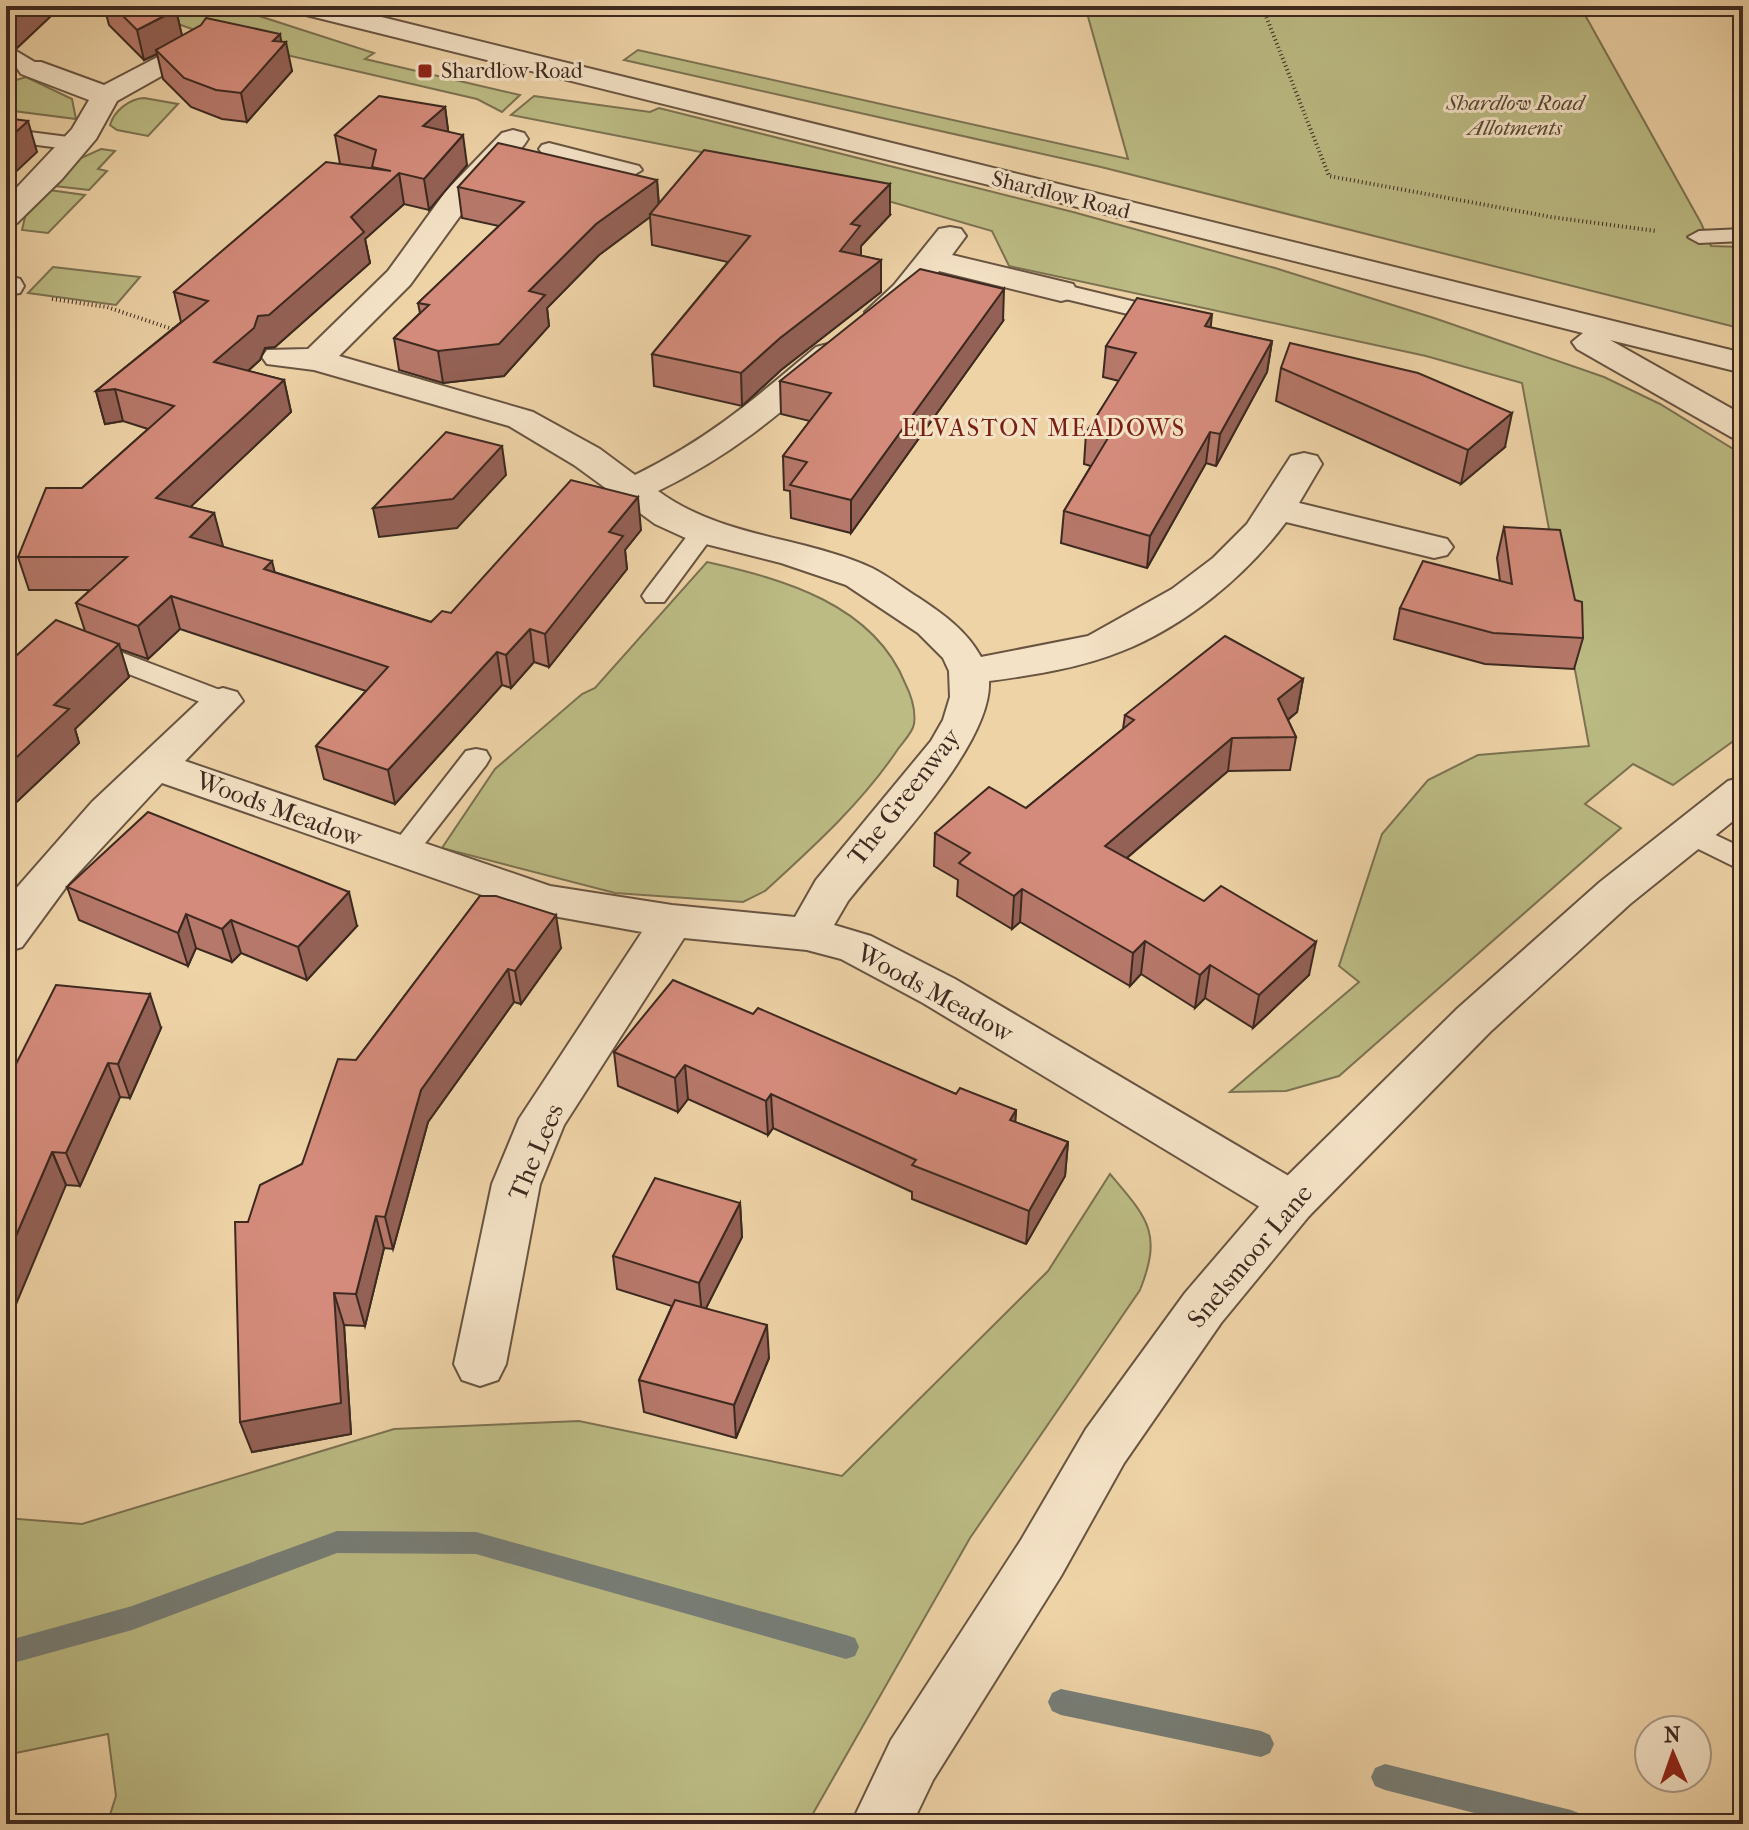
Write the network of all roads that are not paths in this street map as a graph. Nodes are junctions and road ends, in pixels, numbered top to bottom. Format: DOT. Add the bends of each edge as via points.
graph roads {
  1 [pos="304,6"];
  2 [pos="196,45"];
  3 [pos="6,51"];
  4 [pos="31,68"];
  5 [pos="106,96"];
  6 [pos="6,135"];
  7 [pos="76,144"];
  8 [pos="549,149"];
  9 [pos="632,170"];
  10 [pos="6,216"];
  11 [pos="1743,235"];
  12 [pos="1699,237"];
  13 [pos="1061,291"];
  14 [pos="1136,309"];
  15 [pos="1538,315"];
  16 [pos="1743,363"];
  17 [pos="1743,430"];
  18 [pos="1304,464"];
  19 [pos="630,491"];
  20 [pos="1279,509"];
  21 [pos="703,532"];
  22 [pos="1434,547"];
  23 [pos="655,596"];
  24 [pos="76,644"];
  25 [pos="969,671"];
  26 [pos="223,701"];
  27 [pos="476,758"];
  28 [pos="156,766"];
  29 [pos="1743,791"];
  30 [pos="1688,832"];
  31 [pos="402,853"];
  32 [pos="1743,861"];
  33 [pos="672,921"];
  34 [pos="807,934"];
  35 [pos="6,936"];
  36 [pos="1292,1202"];
  37 [pos="480,1364"];
  38 [pos="881,1824"];
  1 -- 15 [label="street, Shardlow Road"];
  2 -- 5 [label="street"];
  3 -- 4 [label="lane"];
  4 -- 5 [label="street"];
  5 -- 7 [label="street"];
  6 -- 7 [label="lane"];
  7 -- 10 [label="street"];
  8 -- 9 [label="lane"];
  8 -- 19 [label="street" via="500,135 399,278 297,358 521,419 587,457"];
  11 -- 12 [label="lane"];
  13 -- 14 [label="lane"];
  13 -- 19 [label="street" via="942,248 906,292 741,429"];
  15 -- 16 [label="street, Shardlow Road"];
  15 -- 17 [label="street, Shardlow Road"];
  18 -- 20 [label="street"];
  19 -- 21 [label="street"];
  20 -- 22 [label="street"];
  20 -- 25 [label="street" via="1230,567 1121,636 1074,653"];
  21 -- 23 [label="lane"];
  21 -- 25 [label="street" via="859,577 932,624"];
  24 -- 26 [label="lane, Woods Meadow"];
  25 -- 34 [label="street, The Greenway" via="970,697 947,749 831,891"];
  26 -- 28 [label="street, Woods Meadow"];
  27 -- 31 [label="lane"];
  28 -- 31 [label="street, Woods Meadow"];
  28 -- 35 [label="street, Woods Meadow" via="69,851"];
  29 -- 30 [label="street, Snelsmoor Lane"];
  30 -- 32 [label="lane"];
  30 -- 36 [label="street, Snelsmoor Lane" via="1474,1020"];
  31 -- 33 [label="street, Woods Meadow" via="546,901"];
  33 -- 34 [label="street, Woods Meadow"];
  33 -- 37 [label="street, The Lees" via="543,1119 516,1184"];
  34 -- 36 [label="street, Woods Meadow" via="855,947 928,984"];
  36 -- 38 [label="street, Snelsmoor Lane" via="1203,1308 1105,1446 1041,1558 912,1760"];
}
